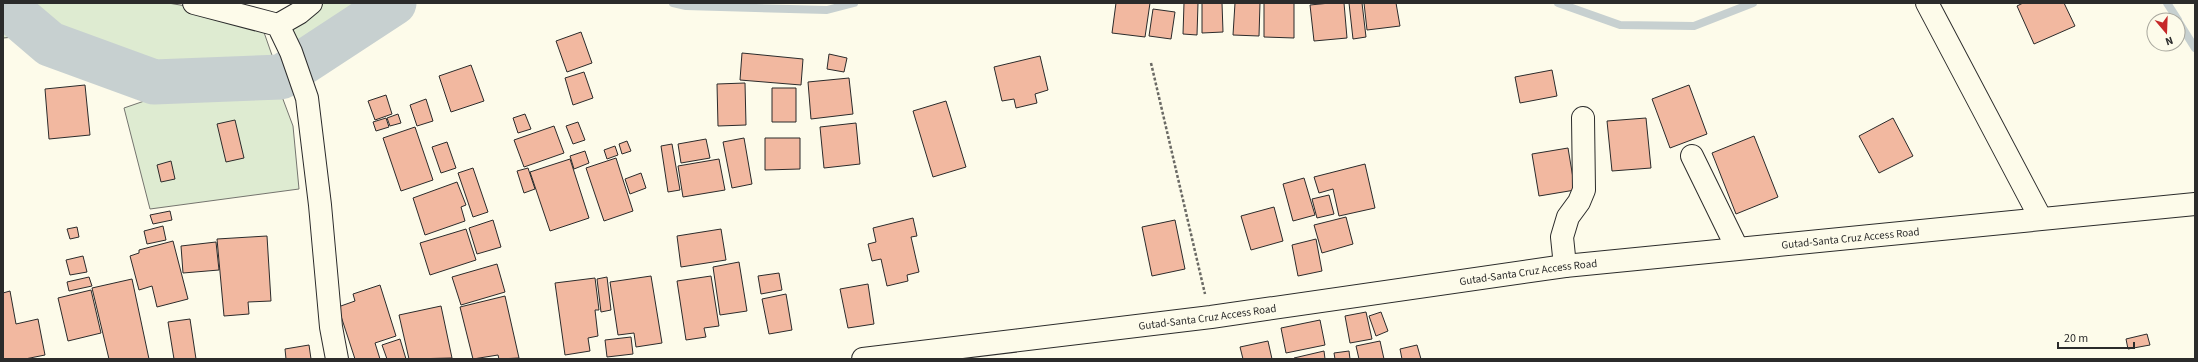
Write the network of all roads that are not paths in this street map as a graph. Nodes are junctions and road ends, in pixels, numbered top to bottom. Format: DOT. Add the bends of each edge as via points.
graph roads {
  1 [pos="194,3"];
  2 [pos="311,3"];
  3 [pos="1927,3"];
  4 [pos="278,25"];
  5 [pos="1583,118"];
  6 [pos="1692,156"];
  7 [pos="2190,204"];
  8 [pos="2040,218"];
  9 [pos="1737,248"];
  10 [pos="1565,266"];
  11 [pos="337,359"];
  12 [pos="863,359"];
  1 -- 4 [label="main road"];
  2 -- 4 [label="main road"];
  3 -- 8 [label="main road"];
  4 -- 11 [label="main road" via="291,52 307,98 331,327"];
  5 -- 10 [label="main road" via="1584,190 1568,217 1562,237"];
  6 -- 9 [label="main road"];
  7 -- 8 [label="main road, Gutad-Santa Cruz Access Road"];
  8 -- 9 [label="main road, Gutad-Santa Cruz Access Road"];
  9 -- 10 [label="main road, Gutad-Santa Cruz Access Road"];
  10 -- 12 [label="main road, Gutad-Santa Cruz Access Road" via="1211,317"];
}
